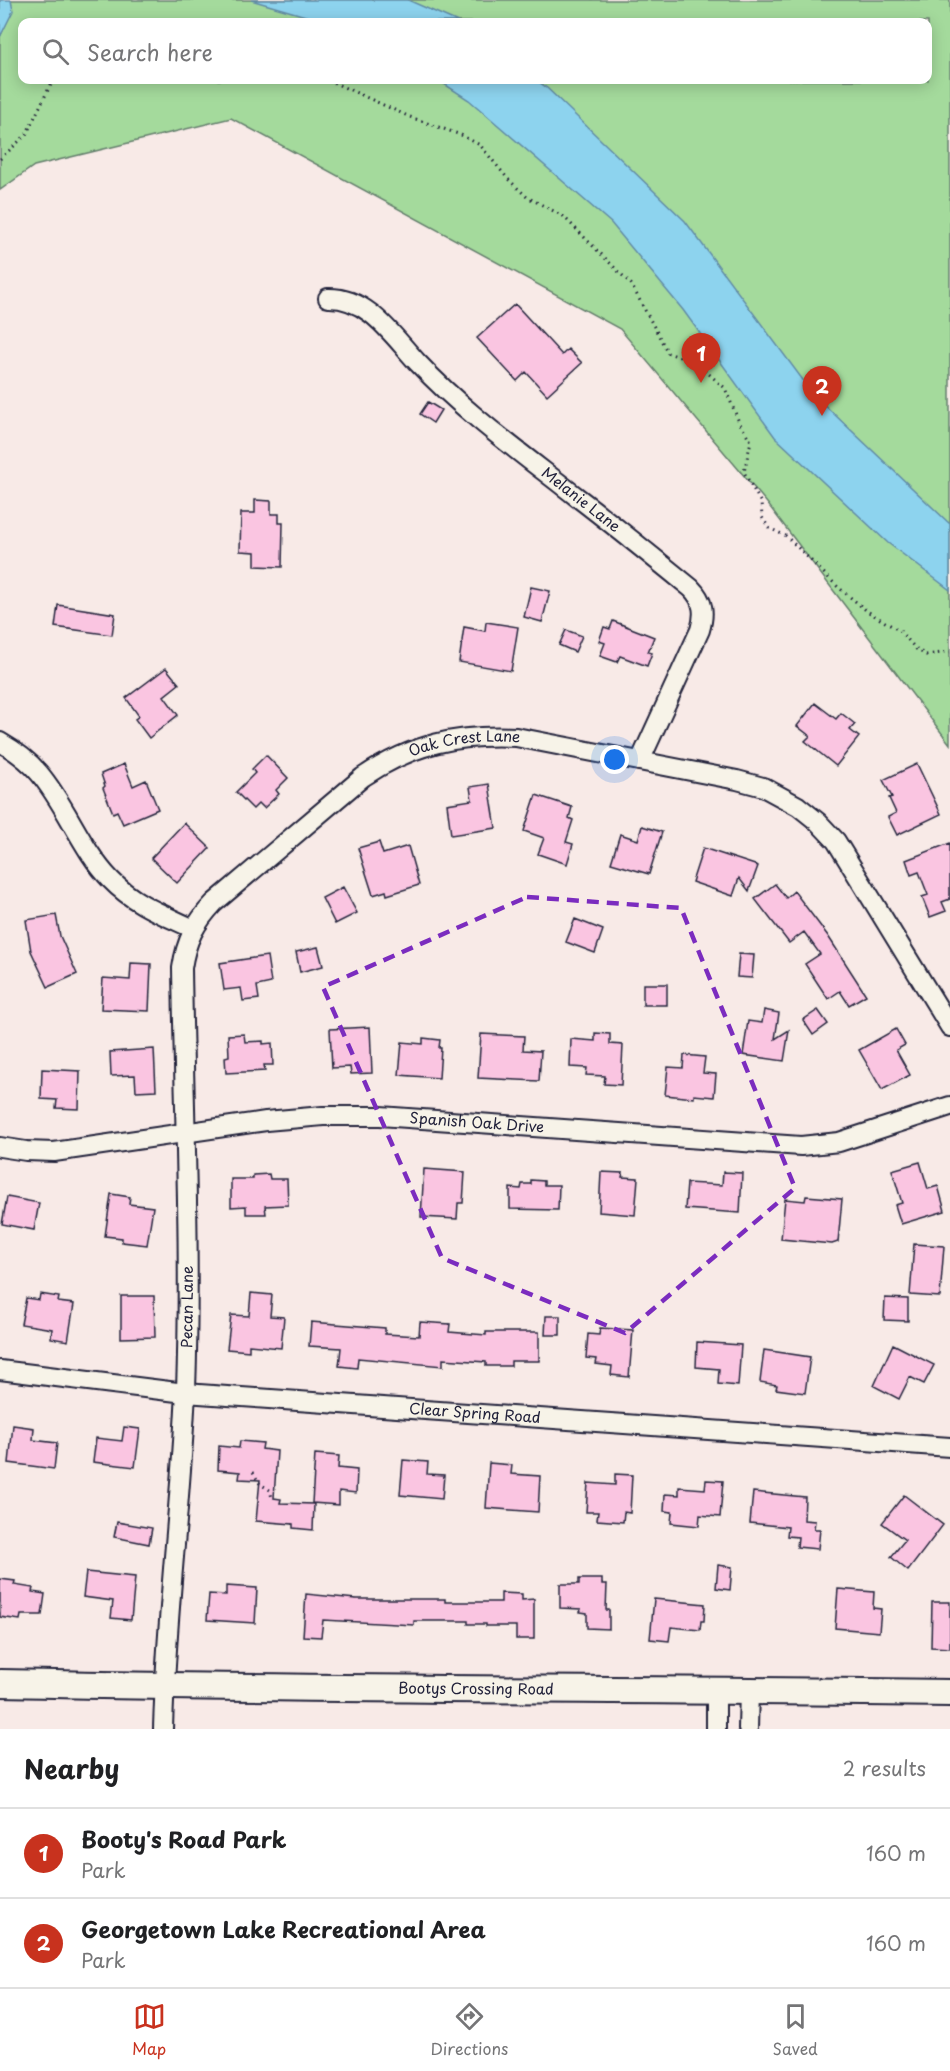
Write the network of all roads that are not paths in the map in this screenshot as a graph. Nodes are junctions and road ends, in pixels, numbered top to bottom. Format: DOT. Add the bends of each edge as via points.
graph roads {
  1 [pos="328,298"];
  2 [pos="0,742"];
  3 [pos="640,761"];
  4 [pos="194,929"];
  5 [pos="950,1027"];
  6 [pos="950,1106"];
  7 [pos="185,1133"];
  8 [pos="0,1147"];
  9 [pos="0,1370"];
  10 [pos="185,1394"];
  11 [pos="950,1448"];
  12 [pos="0,1683"];
  13 [pos="164,1687"];
  14 [pos="716,1689"];
  15 [pos="748,1690"];
  16 [pos="950,1692"];
  17 [pos="163,1729"];
  18 [pos="716,1729"];
  19 [pos="748,1729"];
  1 -- 3 [label="street, Melanie Lane" via="354,301 371,312 443,389 483,425 699,598 704,608 700,630"];
  2 -- 4 [label="street" via="37,771 111,880 140,904"];
  3 -- 4 [label="street, Oak Crest Lane" via="516,737 458,738 429,744 363,777 214,903"];
  3 -- 5 [label="street, Oak Crest Lane" via="763,788 798,806 818,822 843,852"];
  4 -- 7 [label="street, Pecan Lane" via="183,968"];
  6 -- 7 [label="street, Spanish Oak Drive" via="839,1142 801,1146 380,1116 323,1116"];
  7 -- 8 [label="street, Spanish Oak Drive" via="54,1152"];
  7 -- 10 [label="street, Pecan Lane"];
  9 -- 10 [label="street, Clear Spring Road"];
  10 -- 11 [label="street, Clear Spring Road"];
  10 -- 13 [label="street, Pecan Lane"];
  12 -- 13 [label="street, Bootys Crossing Road"];
  13 -- 14 [label="street, Bootys Crossing Road"];
  13 -- 17 [label="street, Pecan Lane"];
  14 -- 15 [label="street, Bootys Crossing Road"];
  14 -- 18 [label="street"];
  15 -- 16 [label="street, Bootys Crossing Road"];
  15 -- 19 [label="street"];
}
